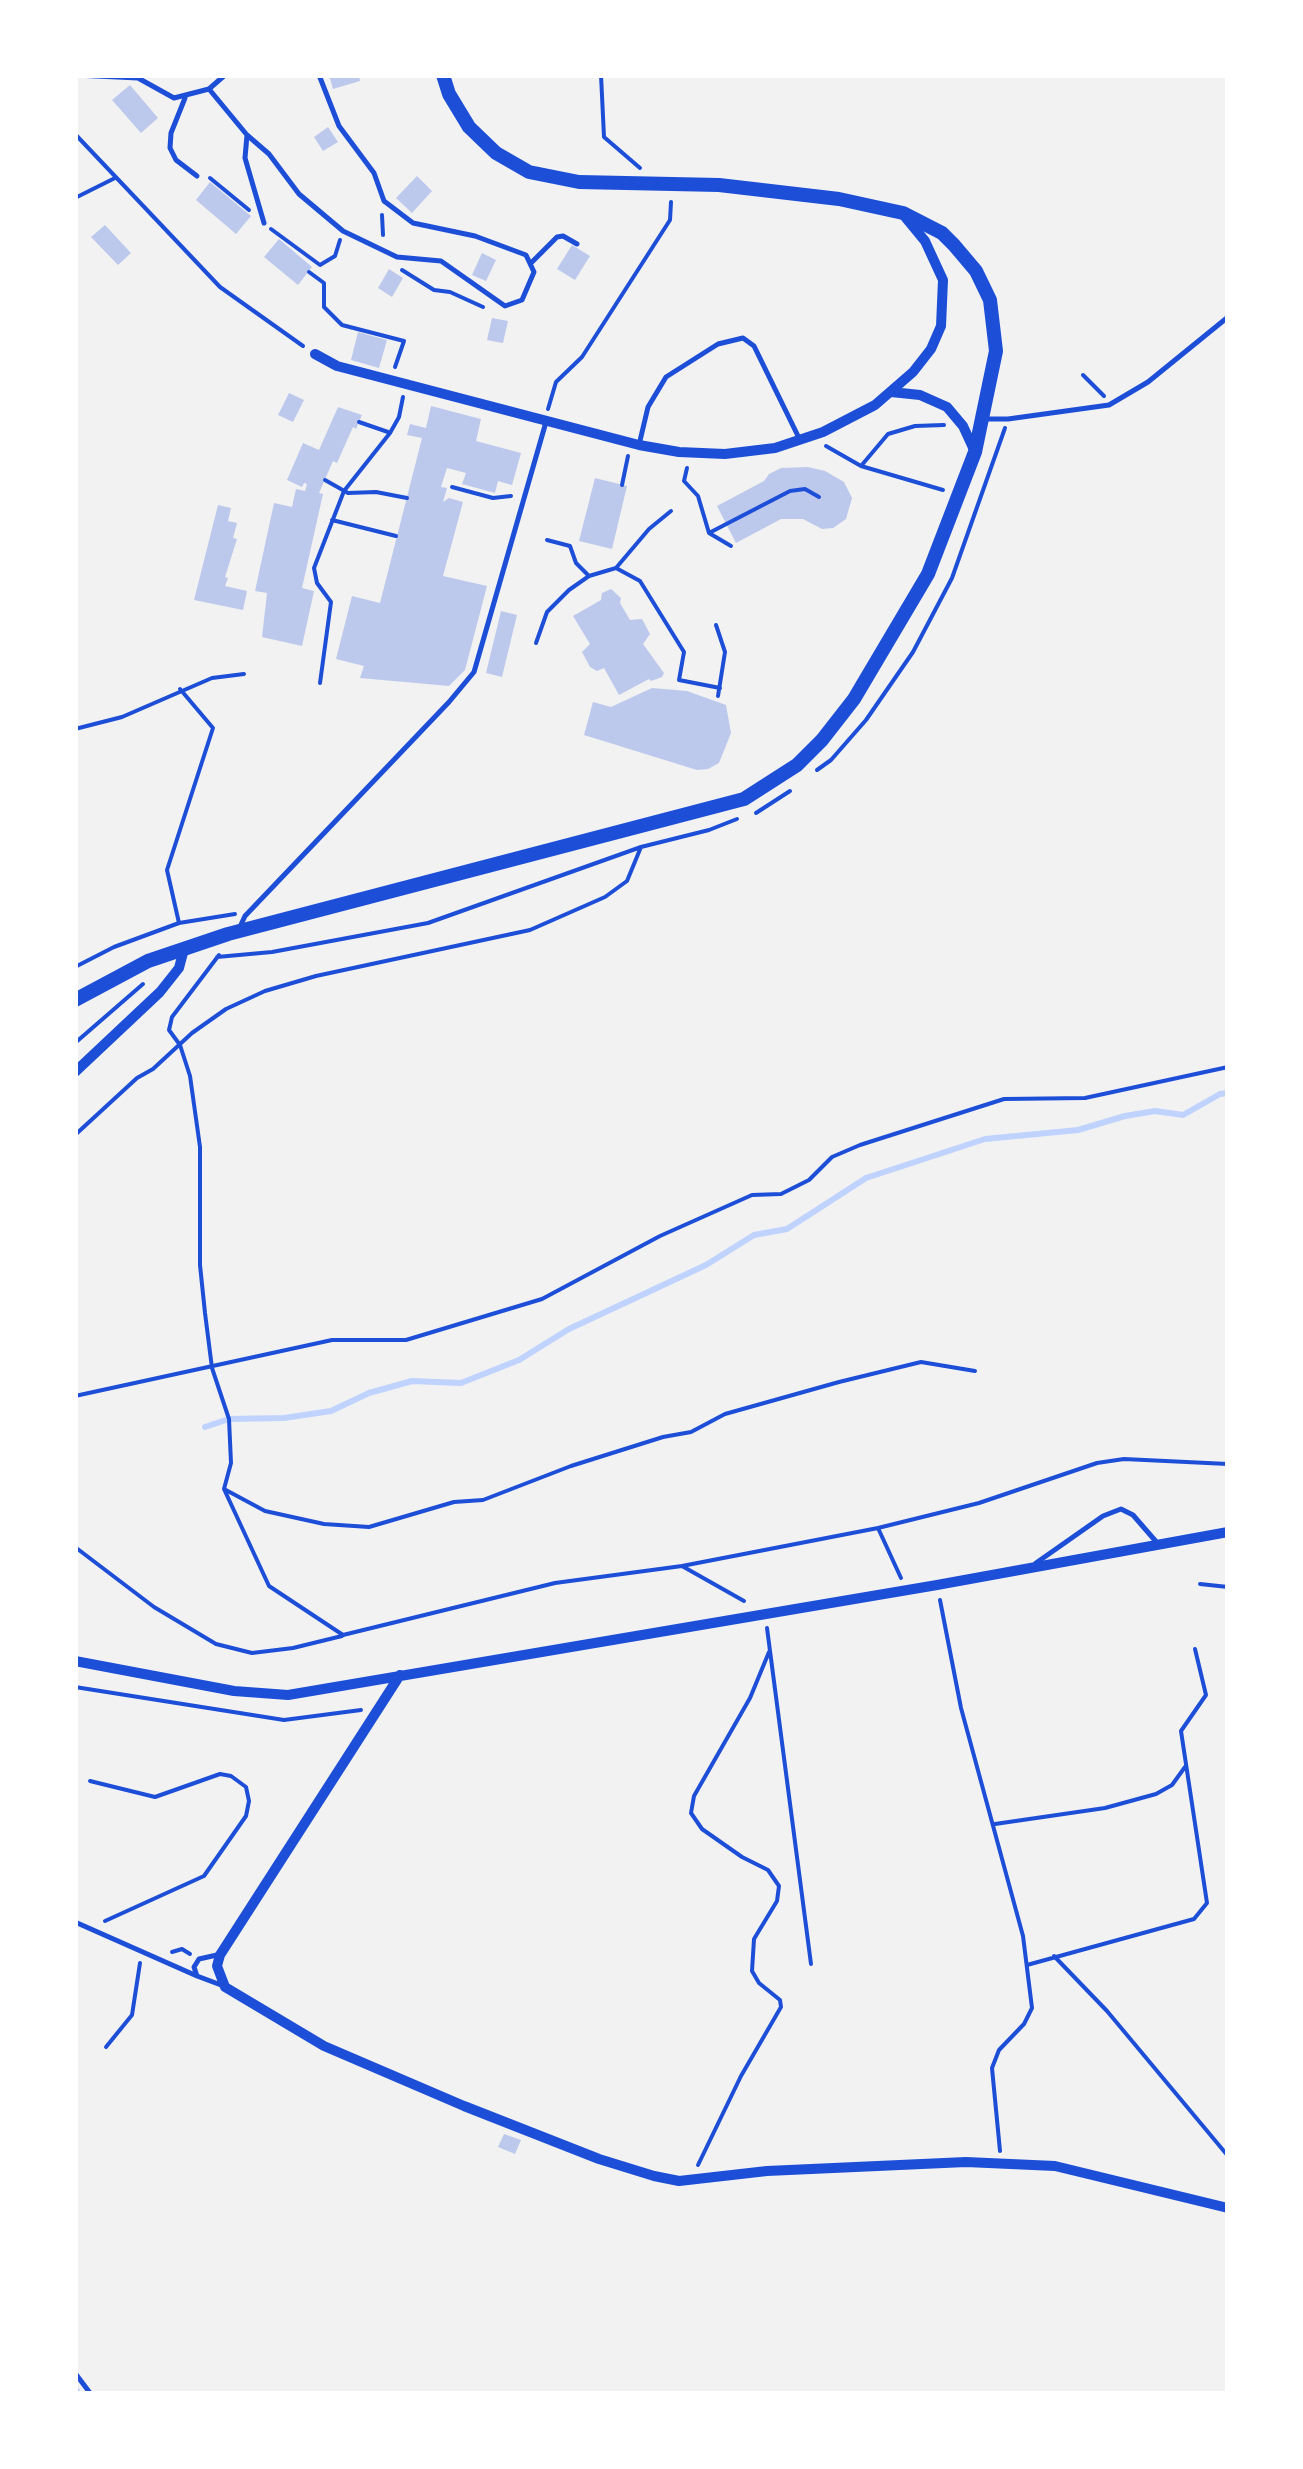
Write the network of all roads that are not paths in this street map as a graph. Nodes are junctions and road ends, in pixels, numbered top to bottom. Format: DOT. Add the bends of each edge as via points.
graph roads {
  1 [pos="75,75"];
  2 [pos="225,75"];
  3 [pos="319,75"];
  4 [pos="443,75"];
  5 [pos="208,89"];
  6 [pos="185,96"];
  7 [pos="247,134"];
  8 [pos="196,176"];
  9 [pos="903,213"];
  10 [pos="264,223"];
  11 [pos="577,244"];
  12 [pos="532,262"];
  13 [pos="1228,318"];
  14 [pos="316,354"];
  15 [pos="891,392"];
  16 [pos="984,418"];
  17 [pos="546,421"];
  18 [pos="800,440"];
  19 [pos="639,445"];
  20 [pos="975,452"];
  21 [pos="238,932"];
  22 [pos="184,948"];
  23 [pos="75,1000"];
  24 [pos="75,1072"];
  25 [pos="1228,1532"];
  26 [pos="1160,1546"];
  27 [pos="1030,1568"];
  28 [pos="75,1662"];
  29 [pos="400,1675"];
  30 [pos="75,1922"];
  31 [pos="218,1960"];
  32 [pos="197,1976"];
  33 [pos="225,1987"];
  34 [pos="1228,2208"];
  35 [pos="75,2373"];
  36 [pos="90,2394"];
  1 -- 6 [label="lane" via="138,78 165,95"];
  2 -- 5 [label="lane"];
  3 -- 12 [label="lane" via="339,126 368,163 384,200 413,222 475,236"];
  4 -- 9 [label="street" via="482,140 516,166 548,178 765,189"];
  5 -- 6 [label="lane"];
  5 -- 7 [label="lane"];
  6 -- 8 [label="lane" via="170,148"];
  7 -- 10 [label="lane" via="245,158"];
  7 -- 12 [label="lane" via="315,211 343,231 397,257 441,261 505,306 522,300 530,287"];
  9 -- 15 [label="street" via="940,270 944,312 924,360"];
  9 -- 16 [label="street" via="954,245 990,300 996,351"];
  11 -- 12 [label="lane" via="557,237"];
  13 -- 16 [label="lane" via="1108,405"];
  14 -- 17 [label="street" via="337,366"];
  15 -- 18 [label="street" via="850,420"];
  15 -- 20 [label="street" via="920,395 947,408"];
  16 -- 20 [label="street"];
  17 -- 19 [label="street"];
  17 -- 21 [label="lane" via="474,672 245,916"];
  18 -- 19 [label="street" via="725,454"];
  18 -- 19 [label="lane" via="749,341 735,339 674,370 659,385"];
  20 -- 21 [label="street" via="928,574 854,698 822,740 772,783 706,810"];
  21 -- 22 [label="street"];
  22 -- 23 [label="street"];
  22 -- 24 [label="street" via="179,968 160,992"];
  25 -- 26 [label="street"];
  26 -- 27 [label="street"];
  26 -- 27 [label="lane" via="1121,1509"];
  27 -- 29 [label="street"];
  28 -- 29 [label="street" via="258,1694"];
  29 -- 31 [label="street"];
  30 -- 32 [label="lane"];
  31 -- 32 [label="lane" via="208,1954 199,1959"];
  31 -- 33 [label="street"];
  32 -- 33 [label="lane"];
  33 -- 34 [label="street" via="324,2046 429,2091 626,2169 679,2181 966,2162 1055,2166"];
  35 -- 36 [label="lane"];
}
